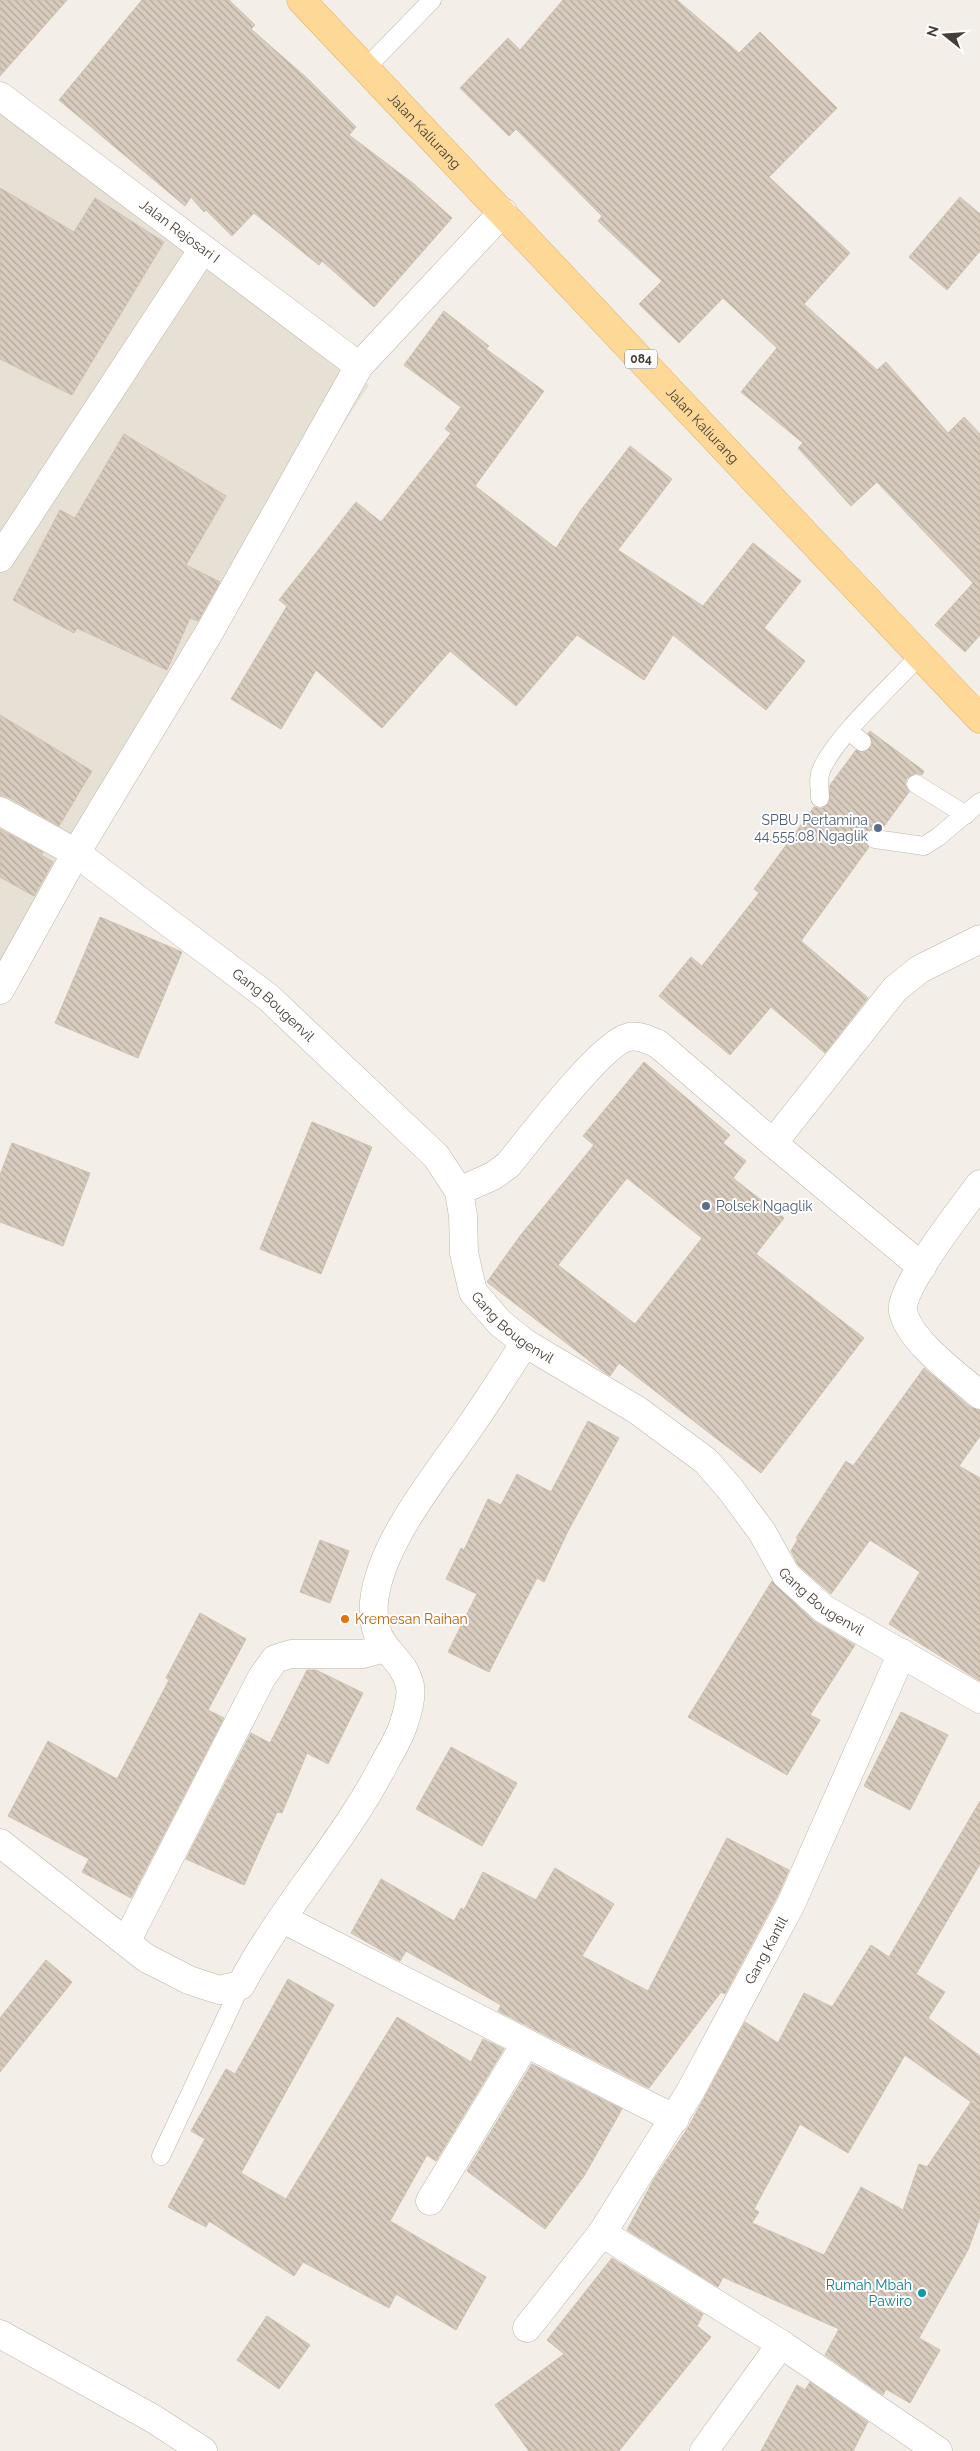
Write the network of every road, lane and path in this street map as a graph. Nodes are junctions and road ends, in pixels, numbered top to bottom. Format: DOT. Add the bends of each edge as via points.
graph roads {
  1 [pos="301,0"];
  2 [pos="432,0"];
  3 [pos="366,68"];
  4 [pos="0,96"];
  5 [pos="503,212"];
  6 [pos="203,249"];
  7 [pos="359,366"];
  8 [pos="0,558"];
  9 [pos="920,656"];
  10 [pos="980,719"];
  11 [pos="916,784"];
  12 [pos="820,798"];
  13 [pos="980,802"];
  14 [pos="0,811"];
  15 [pos="966,815"];
  16 [pos="875,839"];
  17 [pos="76,853"];
  18 [pos="980,939"];
  19 [pos="0,990"];
  20 [pos="773,1144"];
  21 [pos="980,1184"];
  22 [pos="459,1191"];
  23 [pos="922,1266"];
  24 [pos="525,1343"];
  25 [pos="980,1394"];
  26 [pos="385,1648"];
  27 [pos="902,1654"];
  28 [pos="980,1699"];
  29 [pos="0,1843"];
  30 [pos="283,1919"];
  31 [pos="126,1942"];
  32 [pos="241,1985"];
  33 [pos="526,2043"];
  34 [pos="675,2118"];
  35 [pos="161,2156"];
  36 [pos="430,2201"];
  37 [pos="602,2233"];
  38 [pos="527,2328"];
  39 [pos="0,2334"];
  40 [pos="781,2344"];
  41 [pos="203,2451"];
  42 [pos="704,2451"];
  43 [pos="938,2451"];
  1 -- 3 [label="main road, Jalan Kaliurang / 084"];
  2 -- 3 [label="lane"];
  3 -- 5 [label="main road, Jalan Kaliurang / 084"];
  4 -- 6 [label="street, Jalan Rejosari I"];
  5 -- 7 [label="street"];
  5 -- 9 [label="main road, Jalan Kaliurang / 084"];
  6 -- 7 [label="street, Jalan Rejosari I"];
  6 -- 8 [label="street"];
  7 -- 17 [label="street" via="210,632"];
  9 -- 10 [label="main road, Jalan Kaliurang / 084"];
  9 -- 12 [label="lane" via="855,737 822,768"];
  11 -- 15 [label="lane"];
  13 -- 15 [label="lane"];
  14 -- 17 [label="street, Gang Bougenvil"];
  15 -- 16 [label="lane" via="924,846"];
  17 -- 19 [label="street"];
  17 -- 22 [label="street, Gang Bougenvil" via="268,997 436,1156"];
  18 -- 20 [label="street" via="920,969 895,989"];
  20 -- 22 [label="street" via="658,1044 646,1038 628,1037 607,1050 586,1072 508,1165 493,1176"];
  20 -- 23 [label="street"];
  21 -- 23 [label="street"];
  22 -- 24 [label="street, Gang Bougenvil" via="464,1253 473,1292 500,1323"];
  23 -- 25 [label="street" via="905,1294 902,1309 906,1321 921,1341"];
  24 -- 26 [label="street" via="413,1508 382,1567 374,1602 375,1630"];
  24 -- 27 [label="street, Gang Bougenvil" via="637,1410 706,1462 762,1532 786,1575 824,1609"];
  26 -- 30 [label="street" via="404,1671 410,1687 404,1723 367,1798"];
  26 -- 31 [label="street" via="363,1654 291,1654 275,1659 262,1678"];
  27 -- 28 [label="street, Gang Bougenvil"];
  27 -- 34 [label="street, Gang Kantil" via="791,1904"];
  29 -- 31 [label="street"];
  30 -- 32 [label="street" via="256,1956"];
  30 -- 33 [label="street"];
  31 -- 32 [label="street" via="146,1958 189,1980 219,1990"];
  32 -- 35 [label="lane"];
  33 -- 34 [label="street"];
  33 -- 36 [label="street"];
  34 -- 37 [label="street, Gang Kantil"];
  37 -- 38 [label="street, Gang Kantil"];
  37 -- 40 [label="street"];
  39 -- 41 [label="street" via="152,2418"];
  40 -- 42 [label="street"];
  40 -- 43 [label="street"];
}
